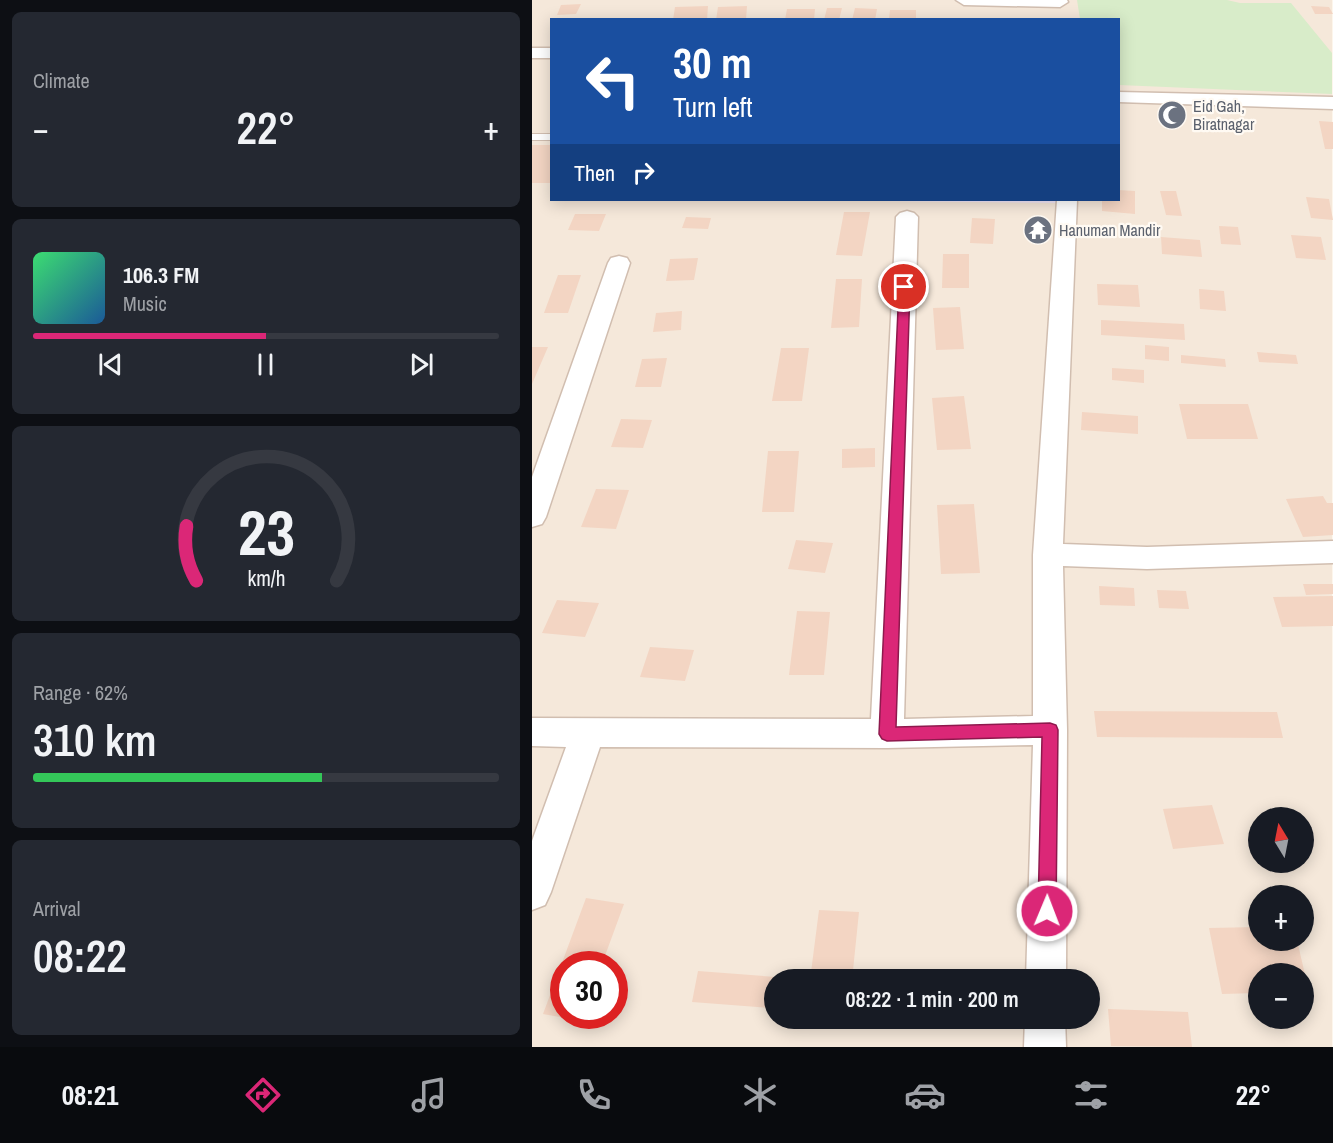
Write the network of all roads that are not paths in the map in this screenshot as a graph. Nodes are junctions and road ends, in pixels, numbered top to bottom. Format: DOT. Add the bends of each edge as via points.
graph roads {
  1 [pos="964,0"];
  2 [pos="1060,1"];
  3 [pos="1063,18"];
  4 [pos="532,53"];
  5 [pos="550,53"];
  6 [pos="1120,97"];
  7 [pos="1333,103"];
  8 [pos="532,137"];
  9 [pos="550,137"];
  10 [pos="1067,201"];
  11 [pos="907,217"];
  12 [pos="619,263"];
  13 [pos="532,517"];
  14 [pos="1333,552"];
  15 [pos="1048,555"];
  16 [pos="1050,730"];
  17 [pos="532,732"];
  18 [pos="588,733"];
  19 [pos="887,734"];
  20 [pos="532,892"];
  21 [pos="1046,969"];
  22 [pos="1045,1029"];
  23 [pos="1045,1047"];
  1 -- 2 [label="street"];
  2 -- 3 [label="street"];
  4 -- 5 [label="street"];
  6 -- 7 [label="street"];
  8 -- 9 [label="lane"];
  10 -- 15 [label="street"];
  11 -- 19 [label="street"];
  12 -- 13 [label="street"];
  14 -- 15 [label="street" via="1147,558"];
  15 -- 16 [label="street"];
  16 -- 19 [label="street"];
  16 -- 21 [label="street"];
  17 -- 18 [label="street"];
  18 -- 19 [label="street"];
  18 -- 20 [label="street"];
  22 -- 23 [label="street"];
}
